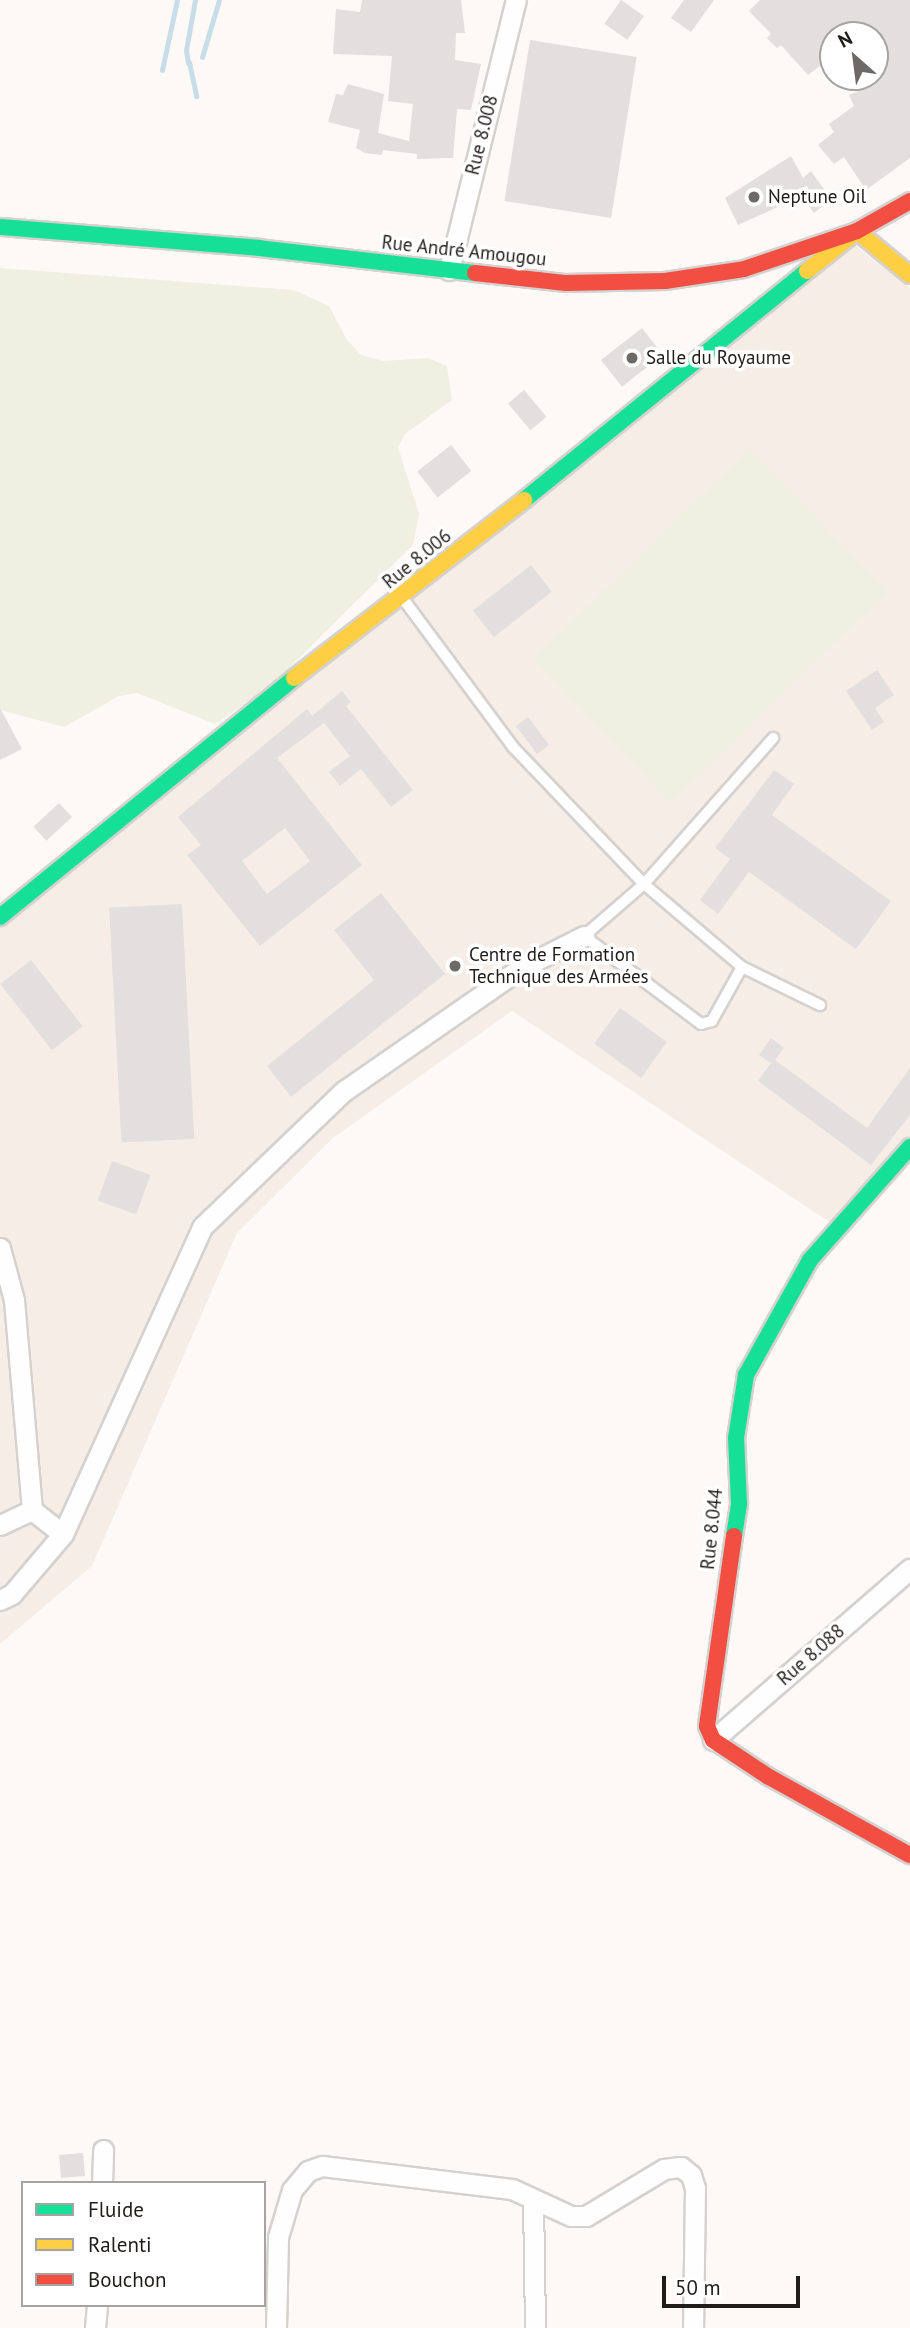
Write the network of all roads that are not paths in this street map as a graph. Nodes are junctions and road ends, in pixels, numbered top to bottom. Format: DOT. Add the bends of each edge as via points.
graph roads {
  1 [pos="516,0"];
  2 [pos="910,201"];
  3 [pos="0,227"];
  4 [pos="857,231"];
  5 [pos="449,270"];
  6 [pos="910,275"];
  7 [pos="403,598"];
  8 [pos="773,738"];
  9 [pos="644,884"];
  10 [pos="0,917"];
  11 [pos="584,936"];
  12 [pos="742,967"];
  13 [pos="820,1005"];
  14 [pos="910,1147"];
  15 [pos="0,1248"];
  16 [pos="7,1302"];
  17 [pos="32,1510"];
  18 [pos="0,1525"];
  19 [pos="63,1534"];
  20 [pos="910,1569"];
  21 [pos="0,1600"];
  22 [pos="713,1740"];
  23 [pos="910,1855"];
  24 [pos="103,2150"];
  25 [pos="102,2181"];
  26 [pos="533,2199"];
  27 [pos="97,2307"];
  28 [pos="95,2328"];
  29 [pos="276,2328"];
  30 [pos="536,2328"];
  31 [pos="693,2328"];
  1 -- 5 [label="street, Rue 8.008"];
  2 -- 4 [label="street, Rue André Amougou"];
  3 -- 5 [label="street, Rue André Amougou"];
  4 -- 5 [label="street, Rue André Amougou" via="744,269 665,281 566,283"];
  4 -- 6 [label="street"];
  4 -- 7 [label="street, Rue 8.006"];
  7 -- 9 [label="lane" via="513,747"];
  7 -- 10 [label="street, Rue 8.006" via="264,700"];
  8 -- 9 [label="lane"];
  9 -- 11 [label="lane"];
  9 -- 12 [label="lane"];
  11 -- 12 [label="lane" via="701,1024 712,1021"];
  11 -- 19 [label="street" via="521,968 344,1091 203,1226"];
  12 -- 13 [label="lane"];
  14 -- 22 [label="street, Rue 8.044" via="810,1260 746,1375 736,1438 739,1503 707,1726"];
  15 -- 16 [label="street"];
  16 -- 17 [label="street"];
  17 -- 18 [label="street"];
  17 -- 19 [label="street"];
  19 -- 21 [label="street" via="12,1594"];
  20 -- 22 [label="street, Rue 8.088"];
  22 -- 23 [label="street" via="769,1777"];
  24 -- 25 [label="street"];
  26 -- 29 [label="street" via="512,2189 457,2181 322,2166 308,2171 292,2190 278,2237"];
  26 -- 30 [label="street"];
  26 -- 31 [label="street" via="571,2216 586,2216 664,2169 681,2167 691,2175"];
  27 -- 28 [label="street"];
}
